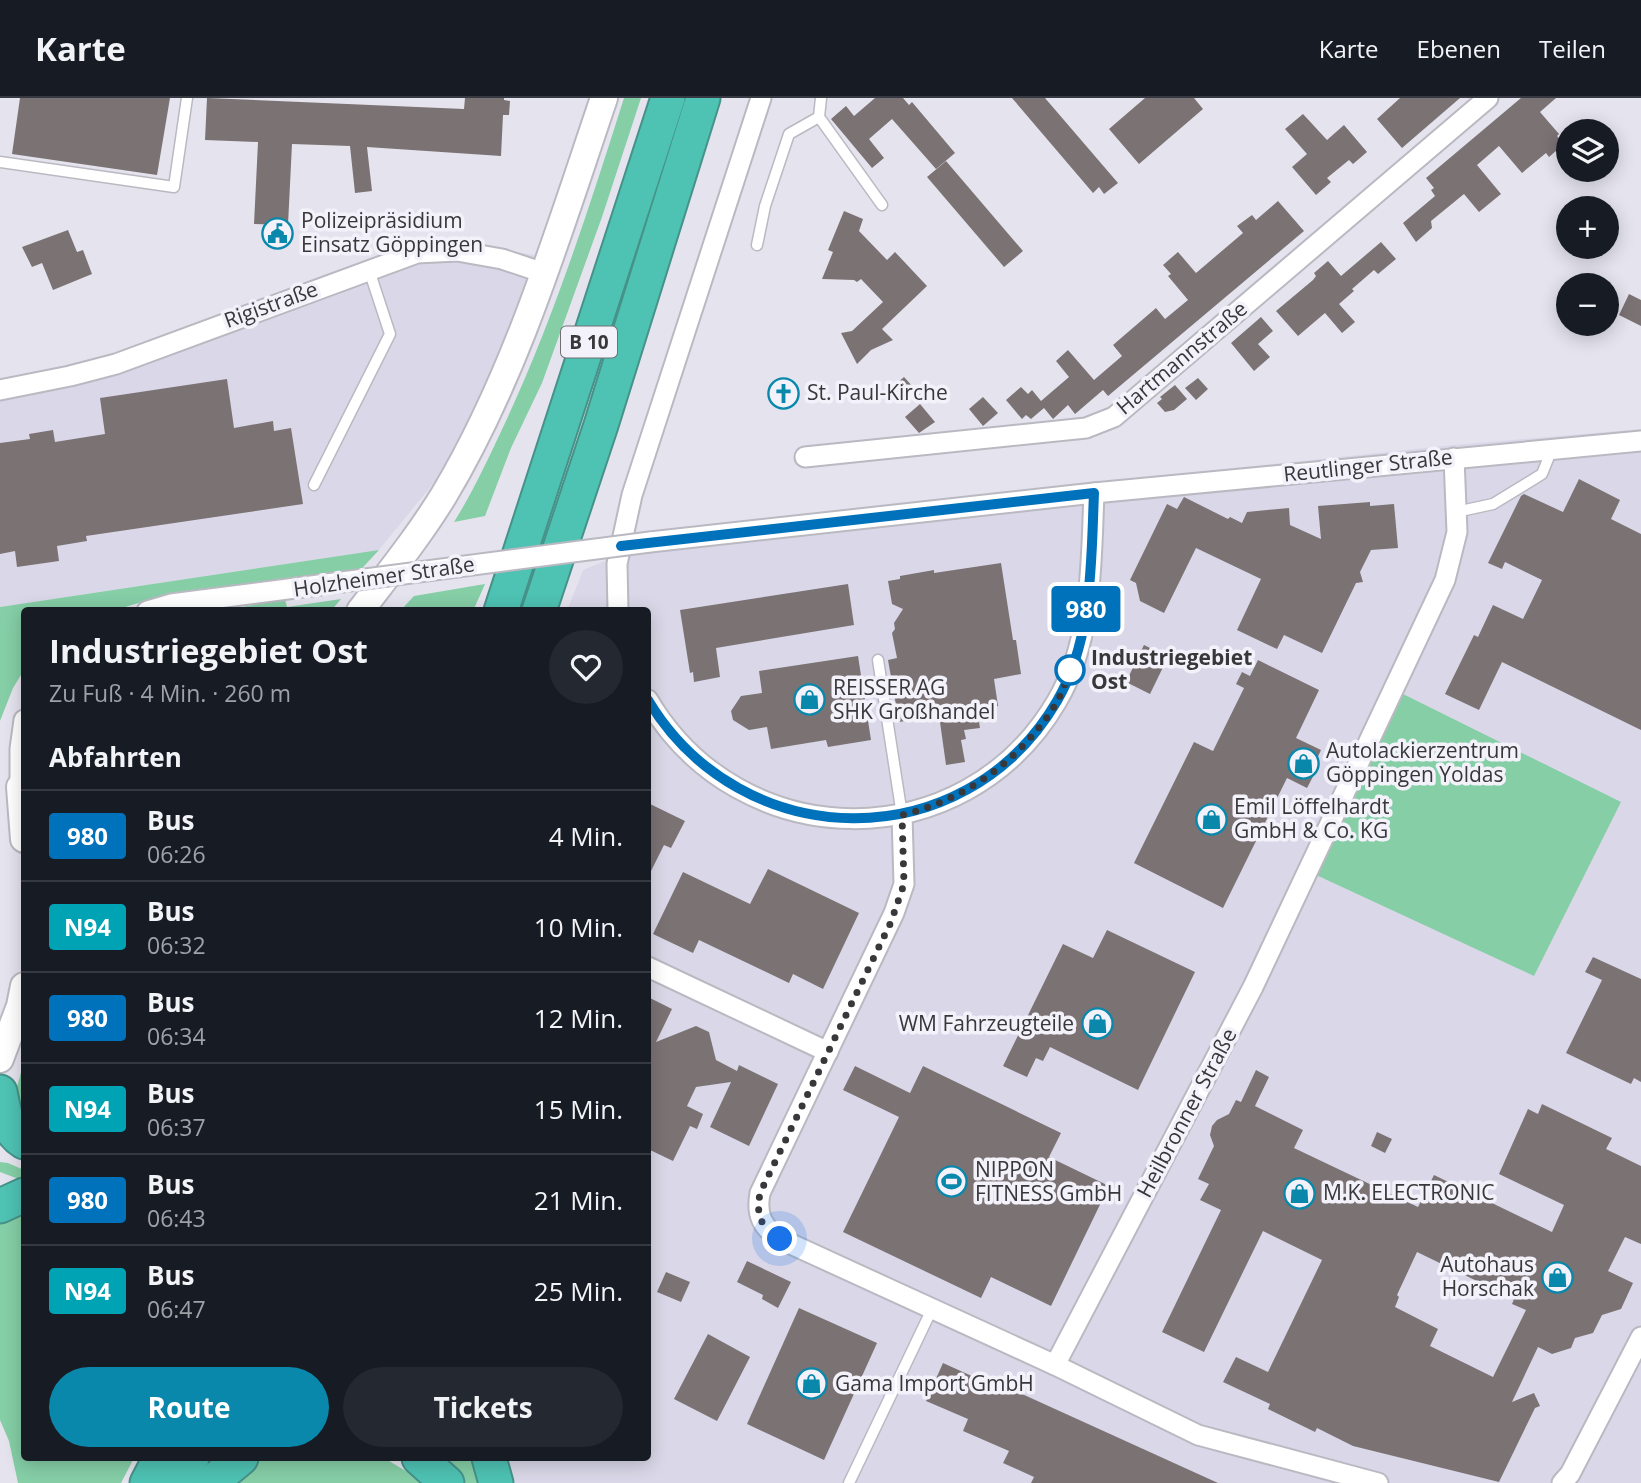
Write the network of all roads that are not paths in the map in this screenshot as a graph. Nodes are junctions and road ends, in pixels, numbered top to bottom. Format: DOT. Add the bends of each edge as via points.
graph roads {
  1 [pos="187,98"];
  2 [pos="604,98"];
  3 [pos="668,98"];
  4 [pos="703,98"];
  5 [pos="761,98"];
  6 [pos="821,98"];
  7 [pos="1488,98"];
  8 [pos="819,117"];
  9 [pos="0,162"];
  10 [pos="881,205"];
  11 [pos="757,245"];
  12 [pos="369,270"];
  13 [pos="544,273"];
  14 [pos="0,390"];
  15 [pos="1641,441"];
  16 [pos="1553,449"];
  17 [pos="805,457"];
  18 [pos="1454,457"];
  19 [pos="314,485"];
  20 [pos="1094,493"];
  21 [pos="1456,512"];
  22 [pos="161,607"];
  23 [pos="363,607"];
  24 [pos="502,607"];
  25 [pos="540,607"];
  26 [pos="618,607"];
  27 [pos="878,660"];
  28 [pos="651,704"];
  29 [pos="21,742"];
  30 [pos="15,786"];
  31 [pos="902,815"];
  32 [pos="21,821"];
  33 [pos="651,968"];
  34 [pos="21,1001"];
  35 [pos="828,1052"];
  36 [pos="0,1059"];
  37 [pos="0,1092"];
  38 [pos="21,1140"];
  39 [pos="0,1150"];
  40 [pos="21,1156"];
  41 [pos="0,1181"];
  42 [pos="21,1188"];
  43 [pos="21,1196"];
  44 [pos="0,1206"];
  45 [pos="932,1309"];
  46 [pos="1641,1337"];
  47 [pos="1055,1366"];
  48 [pos="142,1461"];
  49 [pos="158,1461"];
  50 [pos="190,1461"];
  51 [pos="238,1461"];
  52 [pos="422,1461"];
  53 [pos="490,1461"];
  54 [pos="134,1483"];
  55 [pos="147,1483"];
  56 [pos="179,1483"];
  57 [pos="211,1483"];
  58 [pos="447,1483"];
  59 [pos="496,1483"];
  60 [pos="849,1483"];
  61 [pos="1378,1483"];
  62 [pos="1562,1483"];
  1 -- 9 [label="lane" via="174,187"];
  2 -- 13 [label="main road"];
  3 -- 24 [label="highway, B 10"];
  4 -- 25 [label="highway, B 10"];
  5 -- 26 [label="street" via="632,495 617,564"];
  6 -- 8 [label="lane"];
  7 -- 17 [label="street, Hartmannstraße" via="1114,417 1086,428"];
  8 -- 10 [label="lane"];
  8 -- 11 [label="lane" via="789,134"];
  12 -- 13 [label="street, Rigistraße" via="417,253 457,251"];
  12 -- 14 [label="street, Rigistraße" via="116,364"];
  12 -- 19 [label="lane" via="390,334"];
  13 -- 23 [label="main road" via="493,401 444,494"];
  15 -- 16 [label="street, Reutlinger Straße"];
  16 -- 18 [label="street, Reutlinger Straße"];
  16 -- 21 [label="lane" via="1542,474 1493,504"];
  18 -- 20 [label="street, Reutlinger Straße"];
  18 -- 21 [label="street, Heilbronner Straße"];
  20 -- 22 [label="street, Holzheimer Straße, bridge" via="650,542"];
  20 -- 31 [label="street" via="1090,588 1074,661 1058,699 1006,763 944,802"];
  21 -- 47 [label="street, Heilbronner Straße" via="1457,533 1446,580 1253,987"];
  27 -- 31 [label="lane"];
  28 -- 31 [label="street" via="685,748 756,796 807,814 841,819"];
  29 -- 30 [label="street"];
  30 -- 32 [label="main road"];
  31 -- 35 [label="street" via="904,884 891,922"];
  33 -- 35 [label="street"];
  34 -- 36 [label="main road"];
  35 -- 45 [label="street" via="760,1193 757,1208 762,1224 780,1239"];
  37 -- 38 [label="highway" via="9,1126"];
  39 -- 40 [label="highway"];
  41 -- 42 [label="highway"];
  43 -- 44 [label="highway"];
  45 -- 47 [label="street"];
  45 -- 60 [label="lane"];
  46 -- 62 [label="street"];
  47 -- 61 [label="street" via="1198,1435"];
  48 -- 54 [label="highway"];
  49 -- 55 [label="highway"];
  50 -- 56 [label="highway"];
  51 -- 57 [label="highway"];
  52 -- 58 [label="highway"];
  53 -- 59 [label="highway"];
}
